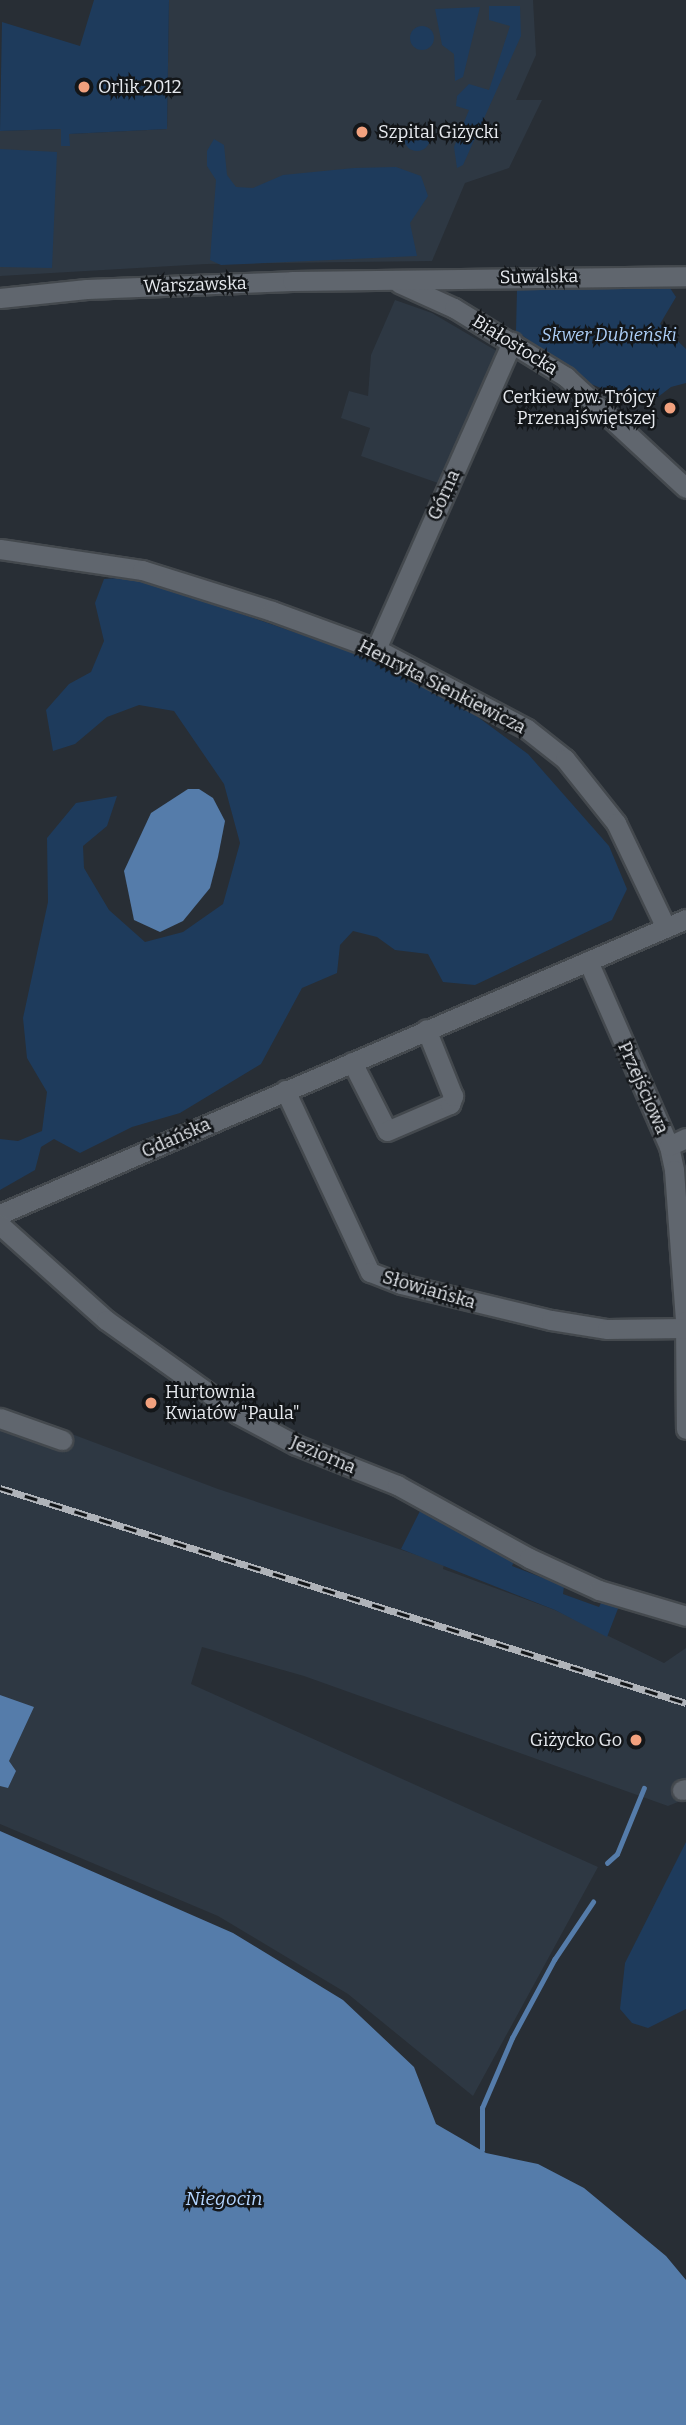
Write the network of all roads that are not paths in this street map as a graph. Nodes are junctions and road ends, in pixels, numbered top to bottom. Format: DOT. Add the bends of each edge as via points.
graph roads {
  1 [pos="686,276"];
  2 [pos="391,279"];
  3 [pos="0,298"];
  4 [pos="512,342"];
  5 [pos="685,487"];
  6 [pos="0,549"];
  7 [pos="376,649"];
  8 [pos="686,919"];
  9 [pos="666,928"];
  10 [pos="588,961"];
  11 [pos="426,1029"];
  12 [pos="352,1062"];
  13 [pos="285,1090"];
  14 [pos="677,1142"];
  15 [pos="0,1214"];
  16 [pos="0,1226"];
  17 [pos="684,1329"];
  18 [pos="0,1418"];
  19 [pos="686,1429"];
  20 [pos="62,1440"];
  21 [pos="686,1616"];
  1 -- 2 [label="street, Suwalska"];
  2 -- 3 [label="street, Warszawska" via="87,289"];
  2 -- 4 [label="street, Białostocka"];
  4 -- 5 [label="street, Białostocka" via="566,377"];
  4 -- 7 [label="street, Górna"];
  6 -- 7 [label="street, Henryka Sienkiewicza" via="165,576"];
  7 -- 9 [label="street, Henryka Sienkiewicza" via="527,729 565,759 630,846"];
  8 -- 9 [label="street, Gdańska"];
  9 -- 10 [label="street, Gdańska"];
  10 -- 11 [label="street, Gdańska"];
  10 -- 14 [label="street, Przejściowa"];
  11 -- 12 [label="street, Gdańska"];
  11 -- 12 [label="street" via="453,1096 450,1104 387,1130"];
  12 -- 13 [label="street, Gdańska"];
  13 -- 15 [label="street, Gdańska"];
  13 -- 17 [label="street, Słowiańska" via="370,1272 401,1284 551,1320 607,1329"];
  14 -- 17 [label="street, Przejściowa"];
  16 -- 21 [label="street, Jeziorna" via="106,1320 238,1414 296,1445 397,1485 529,1558 587,1584"];
  17 -- 19 [label="street, Przejściowa"];
  18 -- 20 [label="street"];
}
